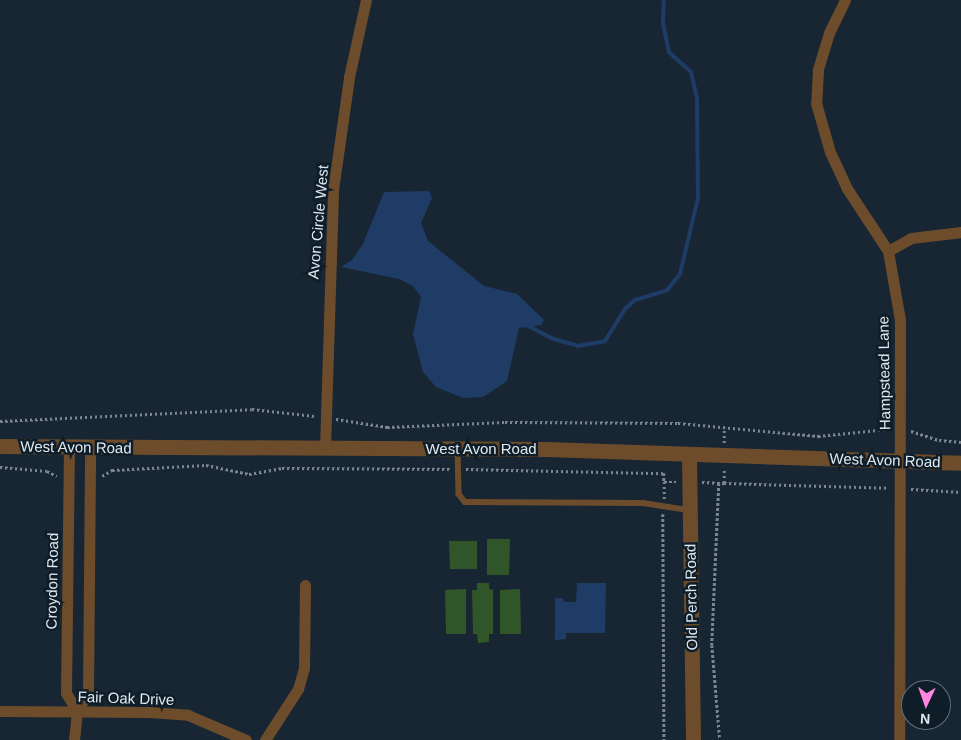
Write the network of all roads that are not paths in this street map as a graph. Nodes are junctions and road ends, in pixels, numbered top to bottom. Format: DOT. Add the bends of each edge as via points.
graph roads {
  1 [pos="366,0"];
  2 [pos="845,0"];
  3 [pos="961,232"];
  4 [pos="888,250"];
  5 [pos="0,446"];
  6 [pos="69,447"];
  7 [pos="90,448"];
  8 [pos="325,448"];
  9 [pos="458,448"];
  10 [pos="689,454"];
  11 [pos="900,460"];
  12 [pos="961,463"];
  13 [pos="690,510"];
  14 [pos="305,585"];
  15 [pos="0,711"];
  16 [pos="77,711"];
  17 [pos="74,740"];
  18 [pos="246,740"];
  19 [pos="265,740"];
  20 [pos="693,740"];
  21 [pos="899,740"];
  1 -- 8 [label="street, Avon Circle West" via="349,77 333,190"];
  2 -- 4 [label="street, Hampstead Lane" via="828,33 818,70 816,103 830,152 846,187"];
  3 -- 4 [label="street" via="911,238"];
  4 -- 11 [label="street, Hampstead Lane" via="900,320"];
  5 -- 6 [label="street, West Avon Road"];
  6 -- 7 [label="street, West Avon Road"];
  6 -- 16 [label="street, Croydon Road" via="66,694"];
  7 -- 8 [label="street, West Avon Road"];
  7 -- 16 [label="street" via="88,692"];
  8 -- 9 [label="street, West Avon Road"];
  9 -- 10 [label="street, West Avon Road"];
  9 -- 13 [label="lane" via="459,494 465,502 664,506"];
  10 -- 11 [label="street, West Avon Road"];
  10 -- 13 [label="street, Old Perch Road"];
  11 -- 12 [label="street, West Avon Road"];
  11 -- 21 [label="street, Hampstead Lane"];
  13 -- 20 [label="street, Old Perch Road"];
  14 -- 19 [label="street" via="304,668 298,690"];
  15 -- 16 [label="street, Fair Oak Drive"];
  16 -- 17 [label="street"];
  16 -- 18 [label="street, Fair Oak Drive" via="188,715"];
}
